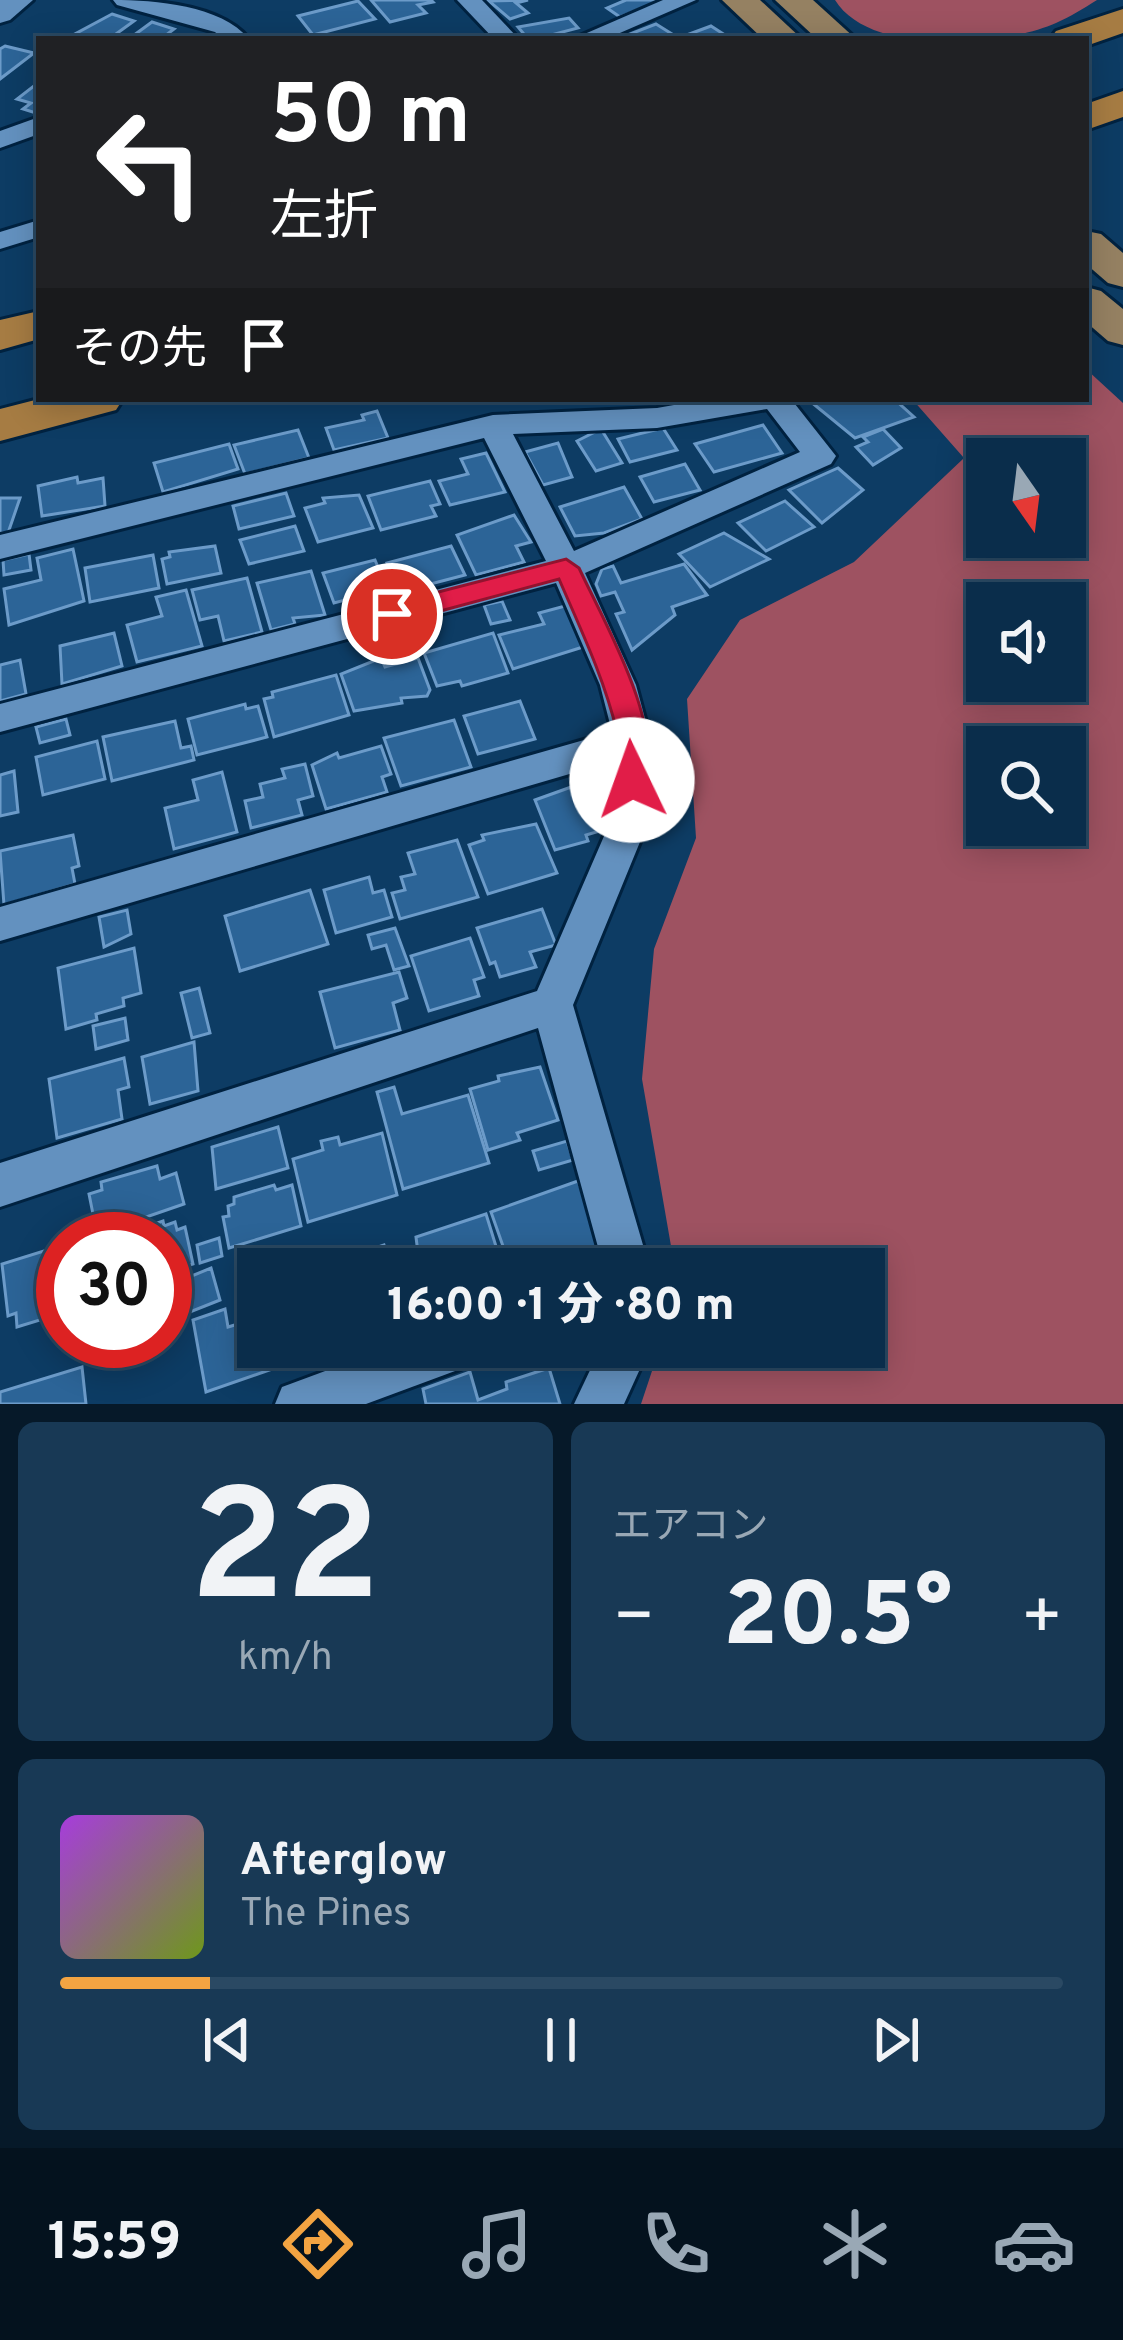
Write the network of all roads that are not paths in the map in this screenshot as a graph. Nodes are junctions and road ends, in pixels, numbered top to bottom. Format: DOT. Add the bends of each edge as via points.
graph roads {
  1 [pos="19,0"];
  2 [pos="124,0"];
  3 [pos="469,0"];
  4 [pos="684,0"];
  5 [pos="739,0"];
  6 [pos="792,0"];
  7 [pos="197,8"];
  8 [pos="0,14"];
  9 [pos="1123,20"];
  10 [pos="173,36"];
  11 [pos="234,36"];
  12 [pos="504,36"];
  13 [pos="593,36"];
  14 [pos="781,36"];
  15 [pos="834,36"];
  16 [pos="1078,36"];
  17 [pos="1123,49"];
  18 [pos="1089,60"];
  19 [pos="1123,74"];
  20 [pos="1089,85"];
  21 [pos="1123,103"];
  22 [pos="1089,117"];
  23 [pos="36,126"];
  24 [pos="0,140"];
  25 [pos="36,229"];
  26 [pos="0,242"];
  27 [pos="1089,246"];
  28 [pos="1123,274"];
  29 [pos="1089,302"];
  30 [pos="36,326"];
  31 [pos="1123,331"];
  32 [pos="0,335"];
  33 [pos="36,359"];
  34 [pos="0,368"];
  35 [pos="36,382"];
  36 [pos="0,392"];
  37 [pos="88,402"];
  38 [pos="753,402"];
  39 [pos="774,402"];
  40 [pos="0,425"];
  41 [pos="493,425"];
  42 [pos="0,547"];
  43 [pos="566,568"];
  44 [pos="0,718"];
  45 [pos="633,740"];
  46 [pos="0,924"];
  47 [pos="552,1005"];
  48 [pos="0,1185"];
  49 [pos="621,1248"];
  50 [pos="399,1368"];
  51 [pos="616,1368"];
  52 [pos="299,1404"];
  53 [pos="598,1404"];
  1 -- 8 [label="street"];
  2 -- 7 [label="street"];
  3 -- 12 [label="street"];
  4 -- 13 [label="street"];
  5 -- 14 [label="main road"];
  6 -- 15 [label="main road"];
  7 -- 10 [label="street"];
  7 -- 11 [label="street"];
  9 -- 16 [label="highway"];
  17 -- 18 [label="highway"];
  19 -- 20 [label="highway"];
  21 -- 22 [label="highway"];
  23 -- 24 [label="street"];
  25 -- 26 [label="street"];
  27 -- 28 [label="main road"];
  29 -- 31 [label="main road"];
  30 -- 32 [label="highway"];
  33 -- 34 [label="highway"];
  35 -- 36 [label="highway"];
  37 -- 40 [label="highway"];
  38 -- 41 [label="street" via="658,418"];
  39 -- 43 [label="street" via="820,456"];
  41 -- 42 [label="street"];
  41 -- 43 [label="street"];
  43 -- 44 [label="street"];
  43 -- 45 [label="street"];
  45 -- 46 [label="street"];
  45 -- 47 [label="street" via="630,820"];
  47 -- 48 [label="street"];
  47 -- 49 [label="street"];
  50 -- 52 [label="street"];
  51 -- 53 [label="street"];
}
